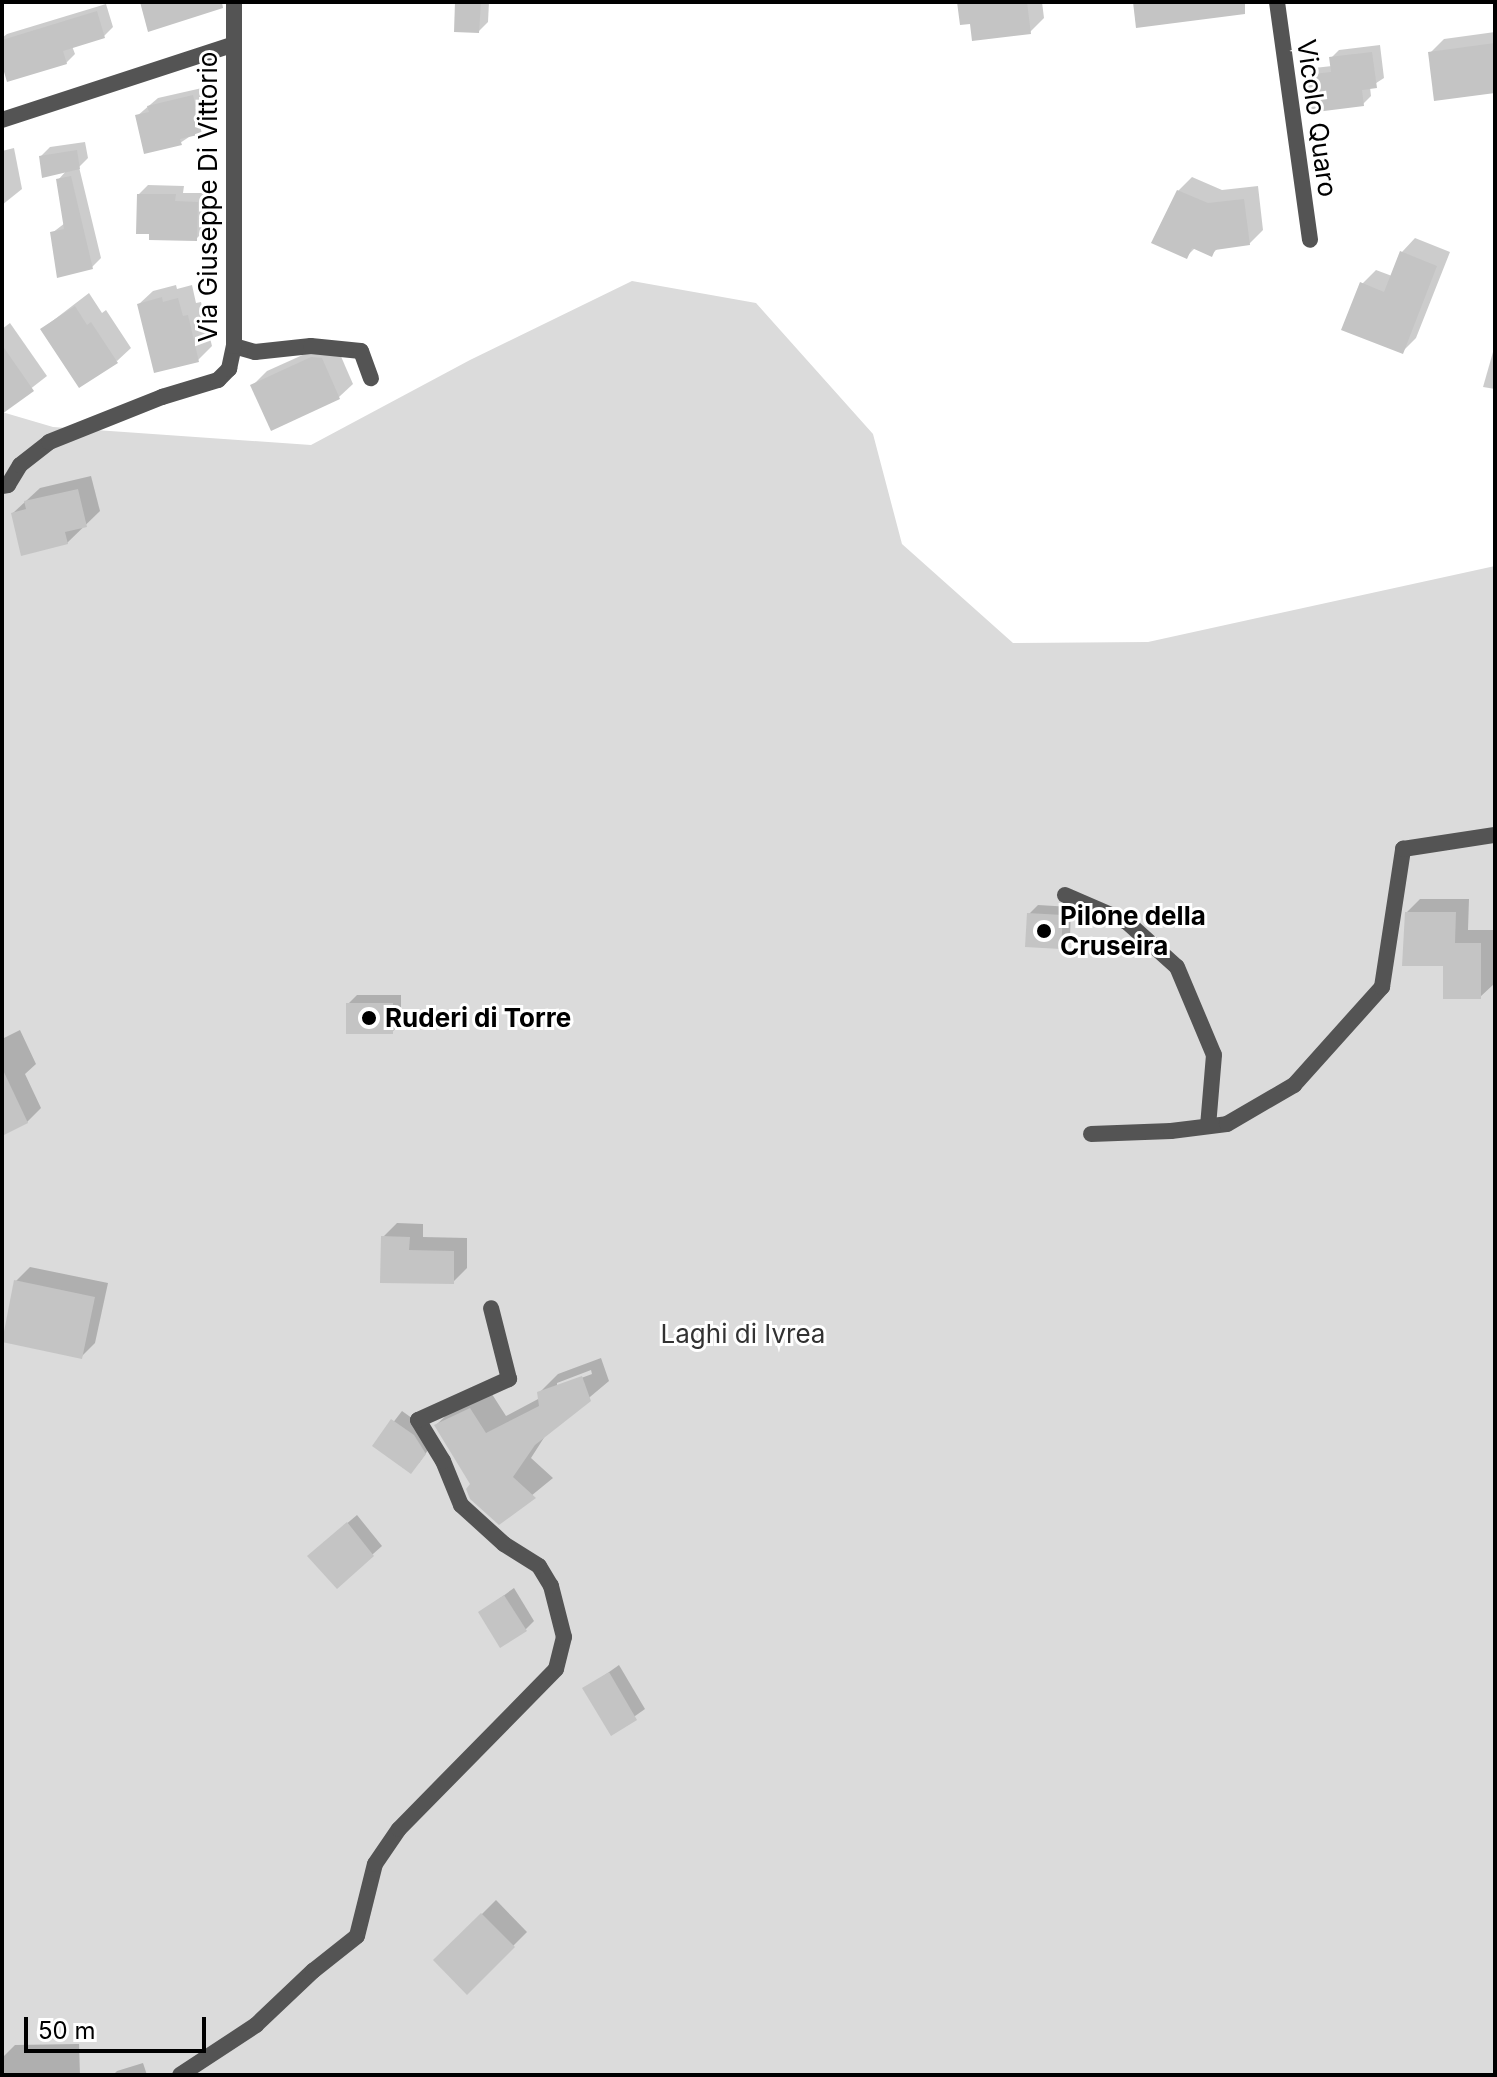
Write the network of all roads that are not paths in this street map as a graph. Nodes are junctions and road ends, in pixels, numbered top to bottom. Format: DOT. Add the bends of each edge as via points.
graph roads {
  1 [pos="234,2"];
  2 [pos="1277,2"];
  3 [pos="232,45"];
  4 [pos="2,120"];
  5 [pos="1310,240"];
  6 [pos="234,346"];
  7 [pos="371,378"];
  8 [pos="2,486"];
  9 [pos="1495,835"];
  10 [pos="1065,895"];
  11 [pos="1208,1126"];
  12 [pos="1091,1134"];
  13 [pos="491,1308"];
  14 [pos="180,2075"];
  1 -- 3 [label="street, Via Giuseppe Di Vittorio"];
  2 -- 5 [label="street, Vicolo Quaro"];
  3 -- 4 [label="street"];
  3 -- 6 [label="street, Via Giuseppe Di Vittorio"];
  6 -- 7 [label="street" via="255,352 311,346 361,351"];
  6 -- 8 [label="street, Via Giuseppe Di Vittorio" via="229,369 218,380 49,442"];
  9 -- 11 [label="street" via="1403,849 1382,987 1294,1085 1227,1124"];
  10 -- 11 [label="street" via="1127,922 1177,967 1214,1055"];
  11 -- 12 [label="street"];
  13 -- 14 [label="street" via="509,1379 418,1420 461,1505 504,1544 539,1566 551,1586 564,1637 556,1669 399,1829 375,1864 357,1936 256,2025"];
}
